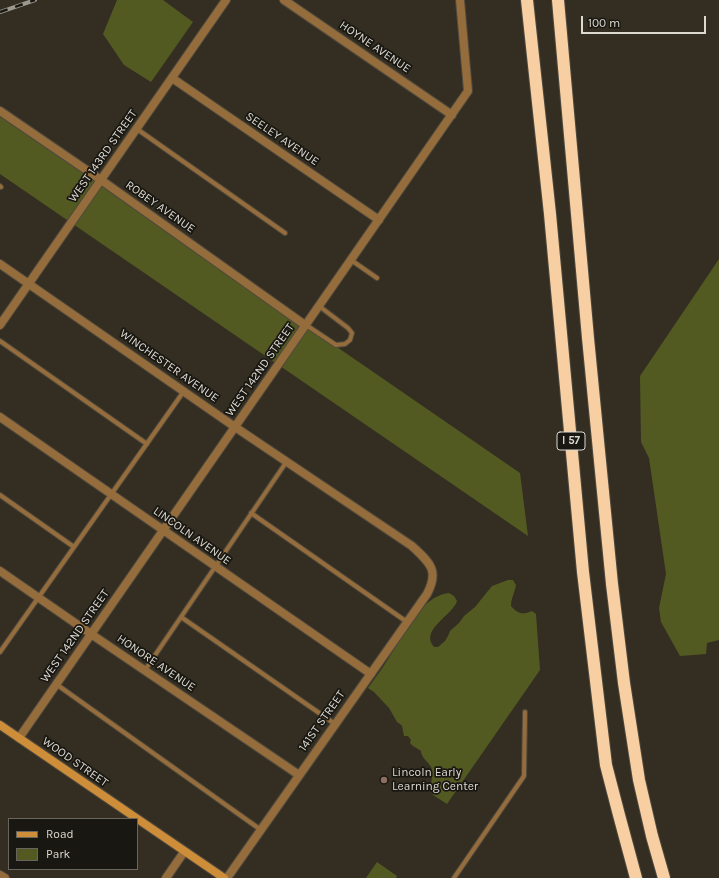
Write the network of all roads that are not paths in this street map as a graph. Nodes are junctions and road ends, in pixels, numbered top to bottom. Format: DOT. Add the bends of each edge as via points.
graph roads {
  1 [pos="226,0"];
  2 [pos="284,0"];
  3 [pos="460,0"];
  4 [pos="527,0"];
  5 [pos="558,0"];
  6 [pos="172,78"];
  7 [pos="0,111"];
  8 [pos="452,115"];
  9 [pos="137,129"];
  10 [pos="101,180"];
  11 [pos="379,220"];
  12 [pos="285,233"];
  13 [pos="351,260"];
  14 [pos="0,264"];
  15 [pos="377,278"];
  16 [pos="29,284"];
  17 [pos="319,306"];
  18 [pos="0,325"];
  19 [pos="306,325"];
  20 [pos="0,341"];
  21 [pos="184,391"];
  22 [pos="0,417"];
  23 [pos="235,426"];
  24 [pos="147,444"];
  25 [pos="287,461"];
  26 [pos="111,494"];
  27 [pos="0,495"];
  28 [pos="251,513"];
  29 [pos="163,530"];
  30 [pos="74,547"];
  31 [pos="215,566"];
  32 [pos="0,571"];
  33 [pos="433,576"];
  34 [pos="39,597"];
  35 [pos="181,617"];
  36 [pos="407,622"];
  37 [pos="91,634"];
  38 [pos="1,649"];
  39 [pos="145,670"];
  40 [pos="371,674"];
  41 [pos="56,684"];
  42 [pos="525,712"];
  43 [pos="335,724"];
  44 [pos="0,725"];
  45 [pos="19,738"];
  46 [pos="299,775"];
  47 [pos="135,818"];
  48 [pos="138,820"];
  49 [pos="261,830"];
  50 [pos="184,852"];
  51 [pos="0,875"];
  52 [pos="5,878"];
  53 [pos="166,878"];
  54 [pos="224,878"];
  55 [pos="227,878"];
  56 [pos="454,878"];
  57 [pos="636,878"];
  58 [pos="664,878"];
  1 -- 6 [label="street, WEST 143RD STREET"];
  2 -- 8 [label="street, HOYNE AVENUE"];
  3 -- 8 [label="street, WEST 142ND STREET" via="468,91"];
  4 -- 57 [label="highway, I 57" via="551,222 583,572 606,765"];
  5 -- 58 [label="highway, I 57" via="612,584 639,780"];
  6 -- 9 [label="street, WEST 143RD STREET"];
  6 -- 11 [label="street, SEELEY AVENUE"];
  7 -- 10 [label="street, ROBEY AVENUE"];
  8 -- 11 [label="street, WEST 142ND STREET"];
  9 -- 10 [label="street, WEST 143RD STREET"];
  9 -- 12 [label="lane"];
  10 -- 16 [label="street, WEST 143RD STREET"];
  10 -- 19 [label="street, ROBEY AVENUE"];
  11 -- 13 [label="street, WEST 142ND STREET"];
  13 -- 15 [label="lane"];
  13 -- 17 [label="street, WEST 142ND STREET"];
  14 -- 16 [label="street, WINCHESTER AVENUE"];
  16 -- 18 [label="street, WEST 143RD STREET"];
  16 -- 21 [label="street, WINCHESTER AVENUE"];
  17 -- 19 [label="street, WEST 142ND STREET"];
  17 -- 19 [label="lane" via="348,328 352,333 350,340 345,344 336,345"];
  19 -- 23 [label="street, WEST 142ND STREET"];
  20 -- 24 [label="lane"];
  21 -- 23 [label="street, WINCHESTER AVENUE"];
  21 -- 24 [label="lane"];
  22 -- 26 [label="street, LINCOLN AVENUE"];
  23 -- 25 [label="street, WINCHESTER AVENUE"];
  23 -- 29 [label="street, WEST 142ND STREET"];
  24 -- 26 [label="lane"];
  25 -- 28 [label="lane"];
  25 -- 33 [label="street, WINCHESTER AVENUE" via="412,546 429,564"];
  26 -- 29 [label="street, LINCOLN AVENUE"];
  26 -- 30 [label="lane"];
  27 -- 30 [label="lane"];
  28 -- 31 [label="lane"];
  28 -- 36 [label="lane"];
  29 -- 31 [label="street, LINCOLN AVENUE"];
  29 -- 37 [label="street, WEST 142ND STREET"];
  30 -- 34 [label="lane"];
  31 -- 35 [label="lane"];
  31 -- 40 [label="street, LINCOLN AVENUE"];
  32 -- 34 [label="street, HONORE AVENUE"];
  33 -- 36 [label="street, 141ST STREET" via="427,594"];
  34 -- 37 [label="street, HONORE AVENUE"];
  34 -- 38 [label="lane"];
  35 -- 39 [label="lane"];
  35 -- 43 [label="lane"];
  36 -- 40 [label="street, 141ST STREET"];
  37 -- 39 [label="street, HONORE AVENUE"];
  37 -- 41 [label="street, WEST 142ND STREET"];
  39 -- 46 [label="street, HONORE AVENUE"];
  40 -- 43 [label="street, 141ST STREET"];
  41 -- 45 [label="street, WEST 142ND STREET"];
  41 -- 49 [label="lane"];
  42 -- 56 [label="lane" via="524,776"];
  43 -- 46 [label="street, 141ST STREET"];
  44 -- 45 [label="main road, WOOD STREET"];
  45 -- 47 [label="main road, WOOD STREET"];
  46 -- 49 [label="street, 141ST STREET"];
  48 -- 50 [label="main road, WOOD STREET"];
  49 -- 55 [label="street, 141ST STREET"];
  50 -- 53 [label="street"];
  50 -- 54 [label="main road, WOOD STREET"];
  51 -- 52 [label="street"];
}
